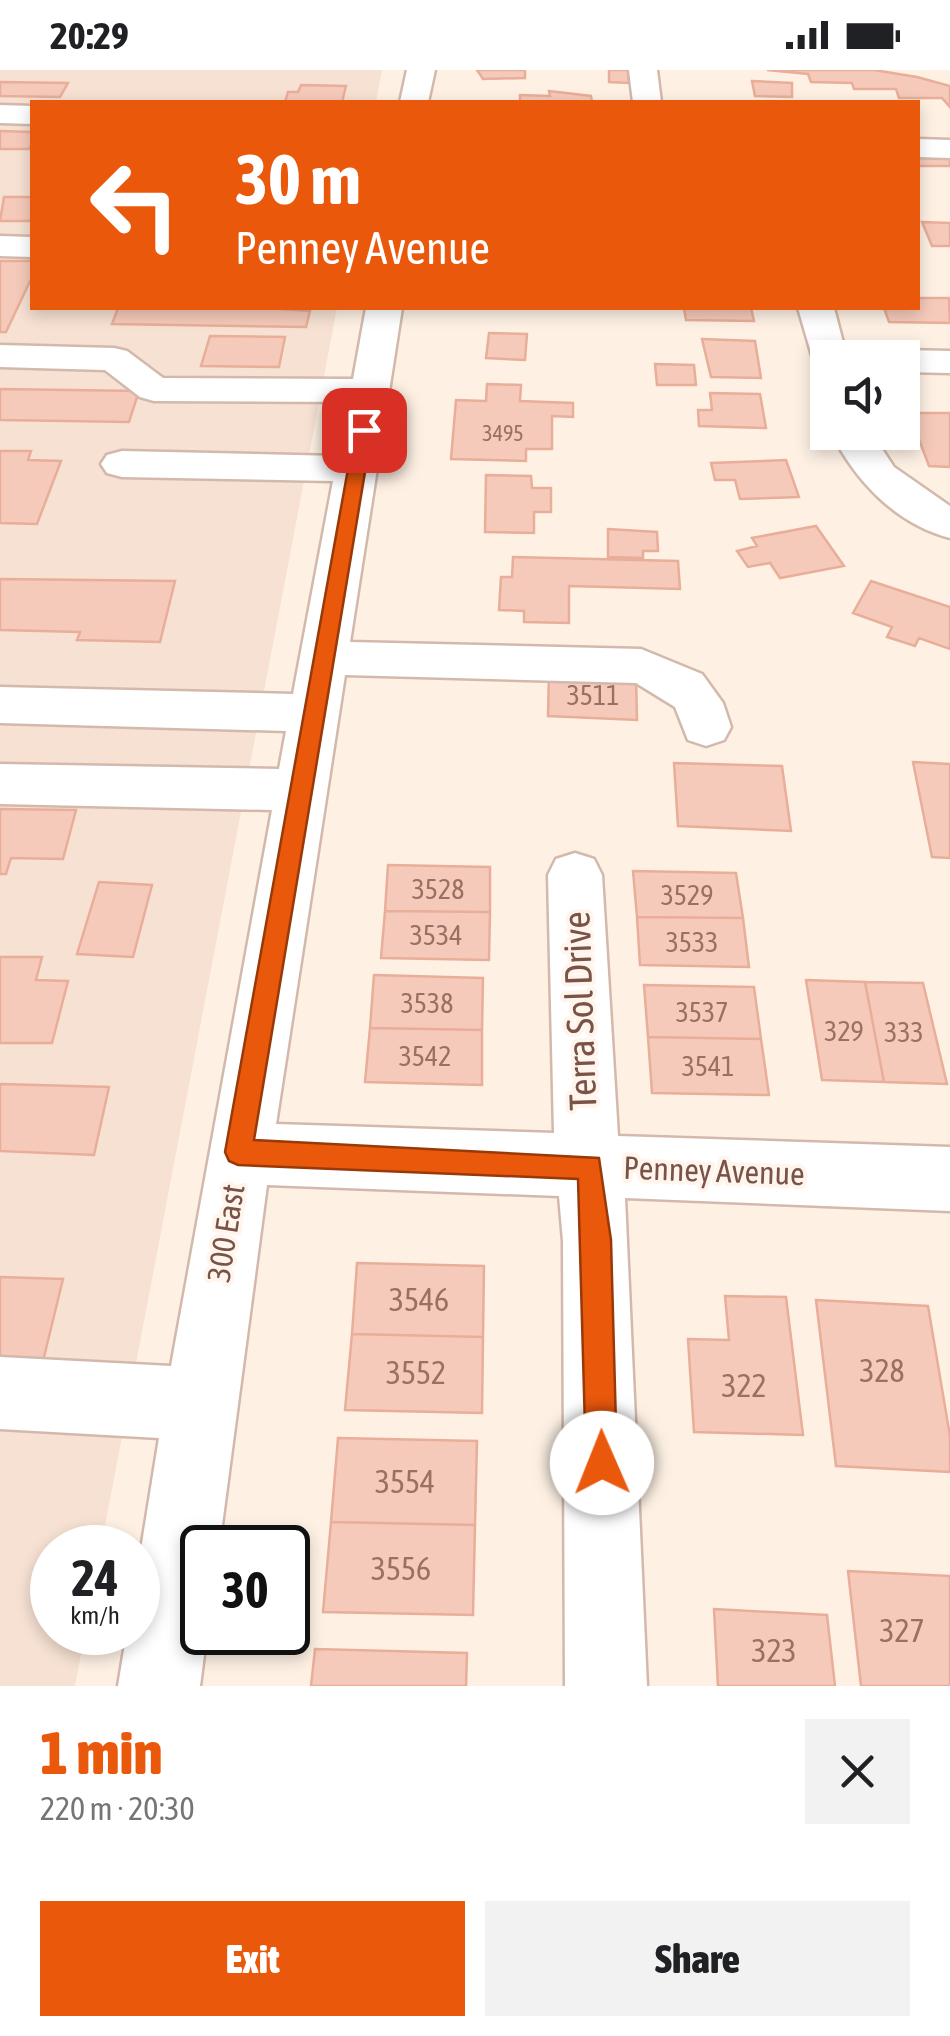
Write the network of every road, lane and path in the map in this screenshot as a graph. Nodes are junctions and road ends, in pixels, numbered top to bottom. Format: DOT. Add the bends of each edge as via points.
graph roads {
  1 [pos="421,70"];
  2 [pos="643,70"];
  3 [pos="414,100"];
  4 [pos="647,100"];
  5 [pos="0,114"];
  6 [pos="30,115"];
  7 [pos="0,246"];
  8 [pos="30,246"];
  9 [pos="384,310"];
  10 [pos="816,310"];
  11 [pos="824,340"];
  12 [pos="0,356"];
  13 [pos="920,361"];
  14 [pos="950,362"];
  15 [pos="370,392"];
  16 [pos="858,450"];
  17 [pos="122,464"];
  18 [pos="357,470"];
  19 [pos="950,524"];
  20 [pos="317,685"];
  21 [pos="0,705"];
  22 [pos="706,726"];
  23 [pos="0,784"];
  24 [pos="299,790"];
  25 [pos="575,875"];
  26 [pos="238,1152"];
  27 [pos="590,1167"];
  28 [pos="950,1180"];
  29 [pos="0,1394"];
  30 [pos="200,1404"];
  31 [pos="160,1686"];
  32 [pos="606,1686"];
  1 -- 3 [label="street"];
  2 -- 4 [label="street"];
  5 -- 6 [label="street"];
  7 -- 8 [label="street"];
  9 -- 15 [label="street, 300 East"];
  10 -- 11 [label="street"];
  12 -- 15 [label="street" via="114,359 154,389"];
  13 -- 14 [label="street"];
  15 -- 18 [label="street, 300 East"];
  16 -- 19 [label="street" via="903,499"];
  17 -- 18 [label="street"];
  18 -- 20 [label="street, 300 East"];
  20 -- 21 [label="street"];
  20 -- 22 [label="street" via="641,666 682,682 704,706"];
  20 -- 24 [label="street, 300 East"];
  23 -- 24 [label="street"];
  24 -- 26 [label="street, 300 East"];
  25 -- 27 [label="street, Terra Sol Drive"];
  26 -- 27 [label="street, Penney Avenue"];
  26 -- 30 [label="street, 300 East"];
  27 -- 28 [label="street, Penney Avenue"];
  27 -- 32 [label="street, Terra Sol Drive"];
  29 -- 30 [label="street"];
  30 -- 31 [label="street, 300 East"];
}
